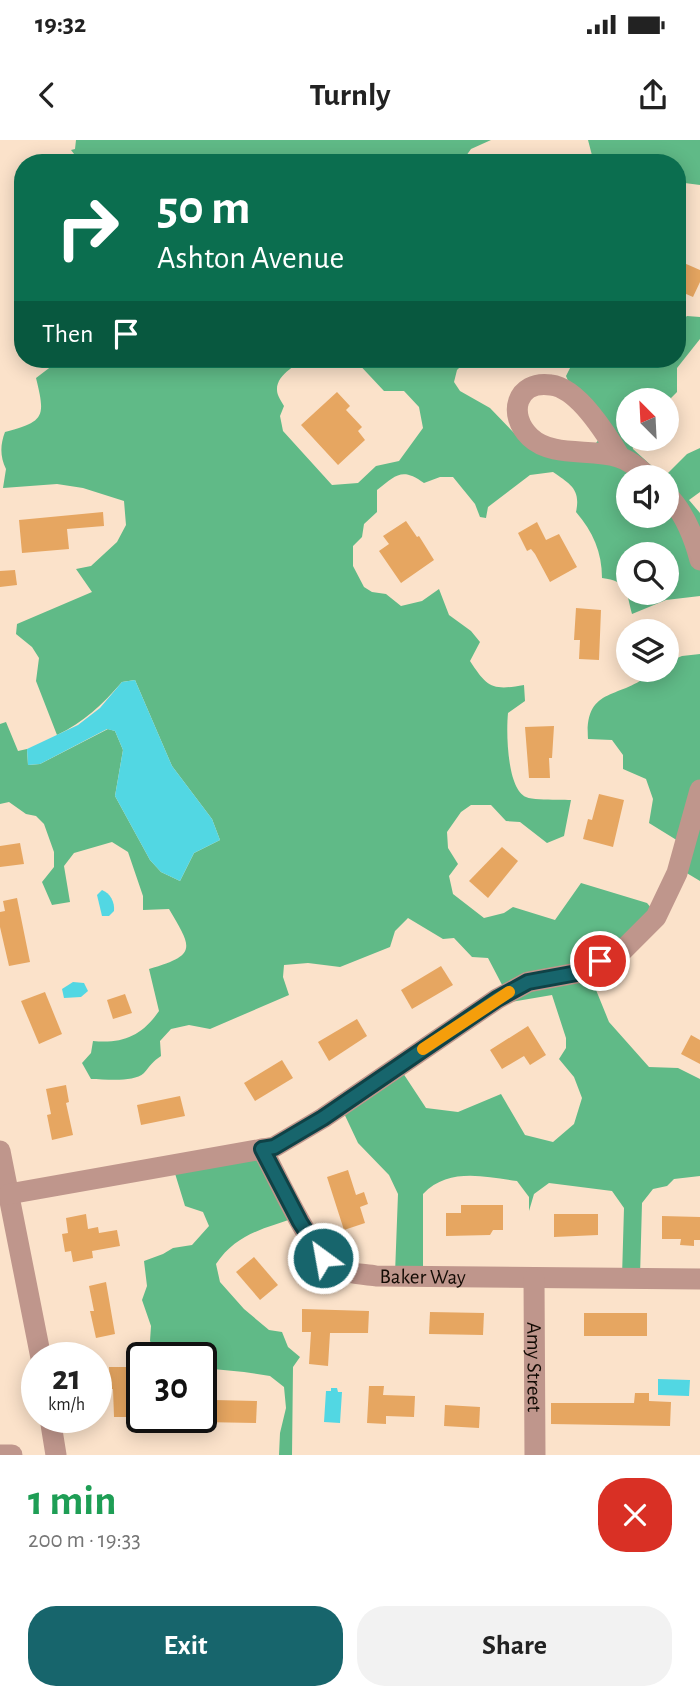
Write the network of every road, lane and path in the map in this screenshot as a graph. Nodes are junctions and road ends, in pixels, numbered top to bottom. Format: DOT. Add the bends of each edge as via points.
graph roads {
  1 [pos="620,457"];
  2 [pos="634,465"];
  3 [pos="679,512"];
  4 [pos="700,560"];
  5 [pos="700,790"];
  6 [pos="262,1149"];
  7 [pos="0,1151"];
  8 [pos="9,1195"];
  9 [pos="534,1279"];
  10 [pos="700,1279"];
  11 [pos="38,1342"];
  12 [pos="52,1433"];
  13 [pos="0,1455"];
  14 [pos="12,1455"];
  15 [pos="56,1455"];
  16 [pos="535,1455"];
  1 -- 1 [label="street" via="589,412 558,386 540,383 519,399 520,425 532,439 555,449"];
  1 -- 2 [label="street"];
  3 -- 4 [label="street"];
  5 -- 6 [label="street" via="677,873 656,917 623,950 577,973 528,982 497,999 323,1118 274,1147"];
  6 -- 8 [label="street"];
  6 -- 9 [label="street, Baker Way" via="300,1222 323,1258 337,1269 376,1276"];
  7 -- 8 [label="street"];
  8 -- 11 [label="street"];
  9 -- 10 [label="street, Baker Way"];
  9 -- 16 [label="street, Amy Street"];
  12 -- 15 [label="street"];
  13 -- 14 [label="street"];
}
